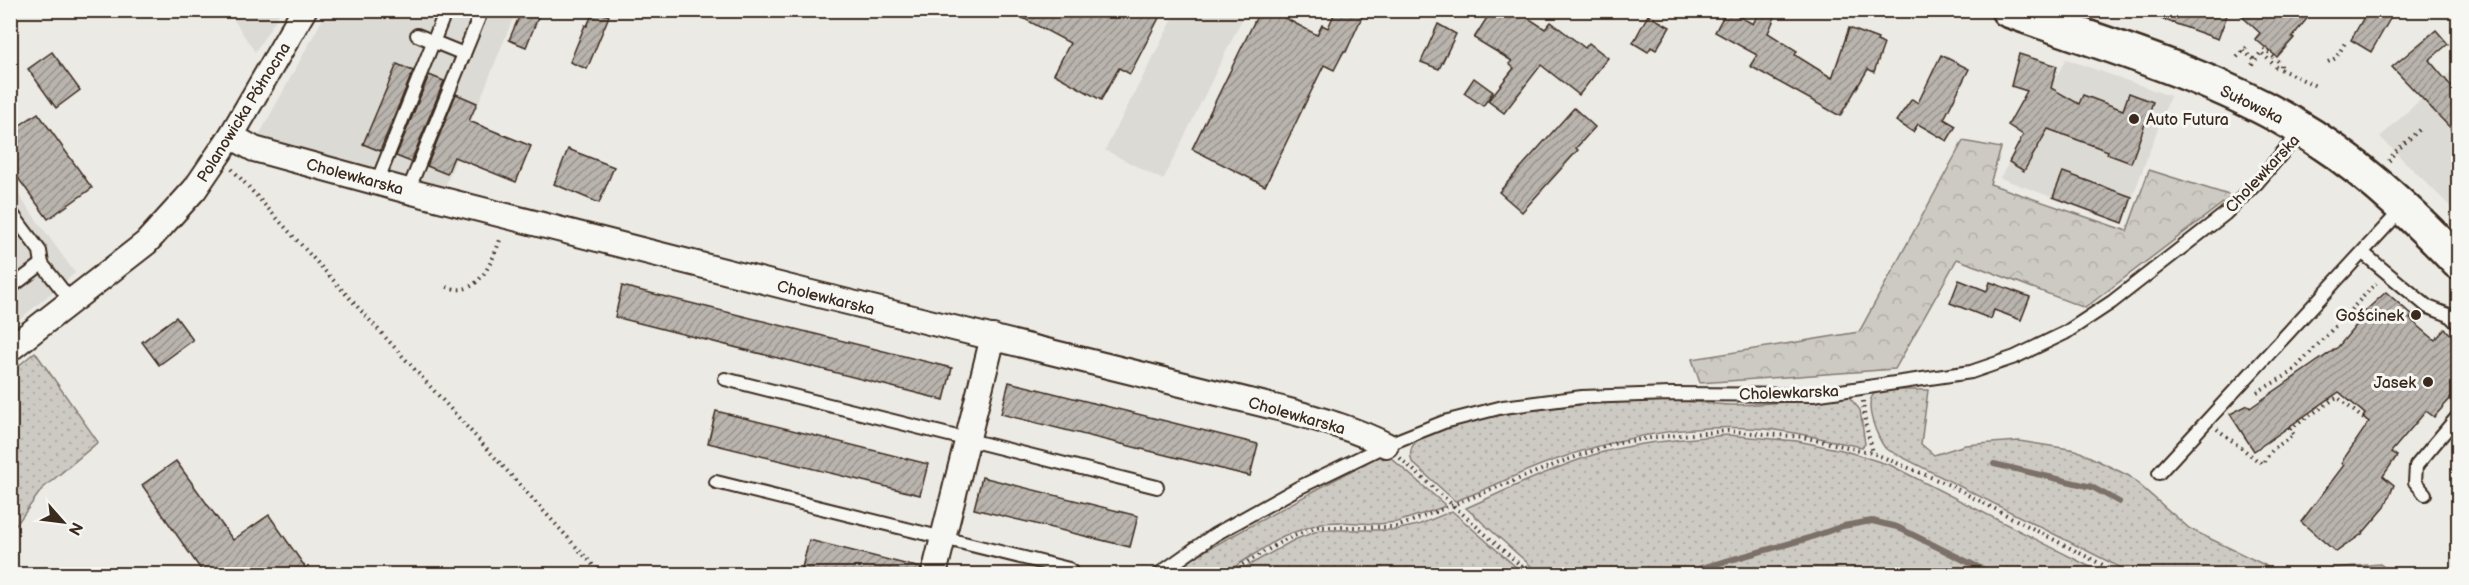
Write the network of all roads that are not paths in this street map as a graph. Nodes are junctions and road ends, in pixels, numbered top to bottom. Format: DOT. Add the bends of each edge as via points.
graph roads {
  1 [pos="304,10"];
  2 [pos="446,10"];
  3 [pos="482,10"];
  4 [pos="2008,10"];
  5 [pos="417,35"];
  6 [pos="433,42"];
  7 [pos="464,54"];
  8 [pos="2302,130"];
  9 [pos="225,146"];
  10 [pos="377,182"];
  11 [pos="408,191"];
  12 [pos="2404,207"];
  13 [pos="10,211"];
  14 [pos="2363,252"];
  15 [pos="2457,258"];
  16 [pos="42,264"];
  17 [pos="10,288"];
  18 [pos="71,301"];
  19 [pos="2458,324"];
  20 [pos="993,337"];
  21 [pos="10,349"];
  22 [pos="725,379"];
  23 [pos="2458,416"];
  24 [pos="968,440"];
  25 [pos="1386,445"];
  26 [pos="2159,473"];
  27 [pos="716,482"];
  28 [pos="1157,487"];
  29 [pos="2425,494"];
  30 [pos="944,537"];
  31 [pos="934,574"];
  32 [pos="1073,574"];
  33 [pos="1159,574"];
  1 -- 9 [label="street, Polanowicka Północna"];
  2 -- 6 [label="lane"];
  3 -- 7 [label="lane"];
  4 -- 8 [label="main road, Sułowska" via="2204,81"];
  5 -- 6 [label="lane"];
  6 -- 7 [label="lane"];
  6 -- 10 [label="lane"];
  7 -- 11 [label="lane"];
  8 -- 12 [label="main road, Sułowska"];
  8 -- 25 [label="lane, Cholewkarska" via="2225,214 2112,302 2065,333 2015,357 1971,372 1813,395 1582,397 1503,407 1444,422"];
  9 -- 10 [label="street, Cholewkarska" via="254,149"];
  9 -- 18 [label="street, Polanowicka Północna" via="195,189 146,243"];
  10 -- 11 [label="street, Cholewkarska"];
  11 -- 20 [label="street, Cholewkarska"];
  12 -- 14 [label="lane"];
  12 -- 15 [label="main road, Sułowska"];
  13 -- 16 [label="lane" via="40,251"];
  14 -- 19 [label="lane" via="2427,307 2449,315"];
  14 -- 26 [label="lane"];
  16 -- 17 [label="lane"];
  16 -- 18 [label="lane"];
  18 -- 21 [label="street, Polanowicka Północna"];
  20 -- 24 [label="street"];
  20 -- 25 [label="street, Cholewkarska" via="1312,417"];
  22 -- 24 [label="lane"];
  23 -- 29 [label="lane" via="2416,466 2415,482"];
  24 -- 28 [label="lane"];
  24 -- 30 [label="street"];
  25 -- 33 [label="lane" via="1214,535"];
  27 -- 30 [label="lane"];
  30 -- 31 [label="street"];
  30 -- 32 [label="lane" via="1069,569"];
}
